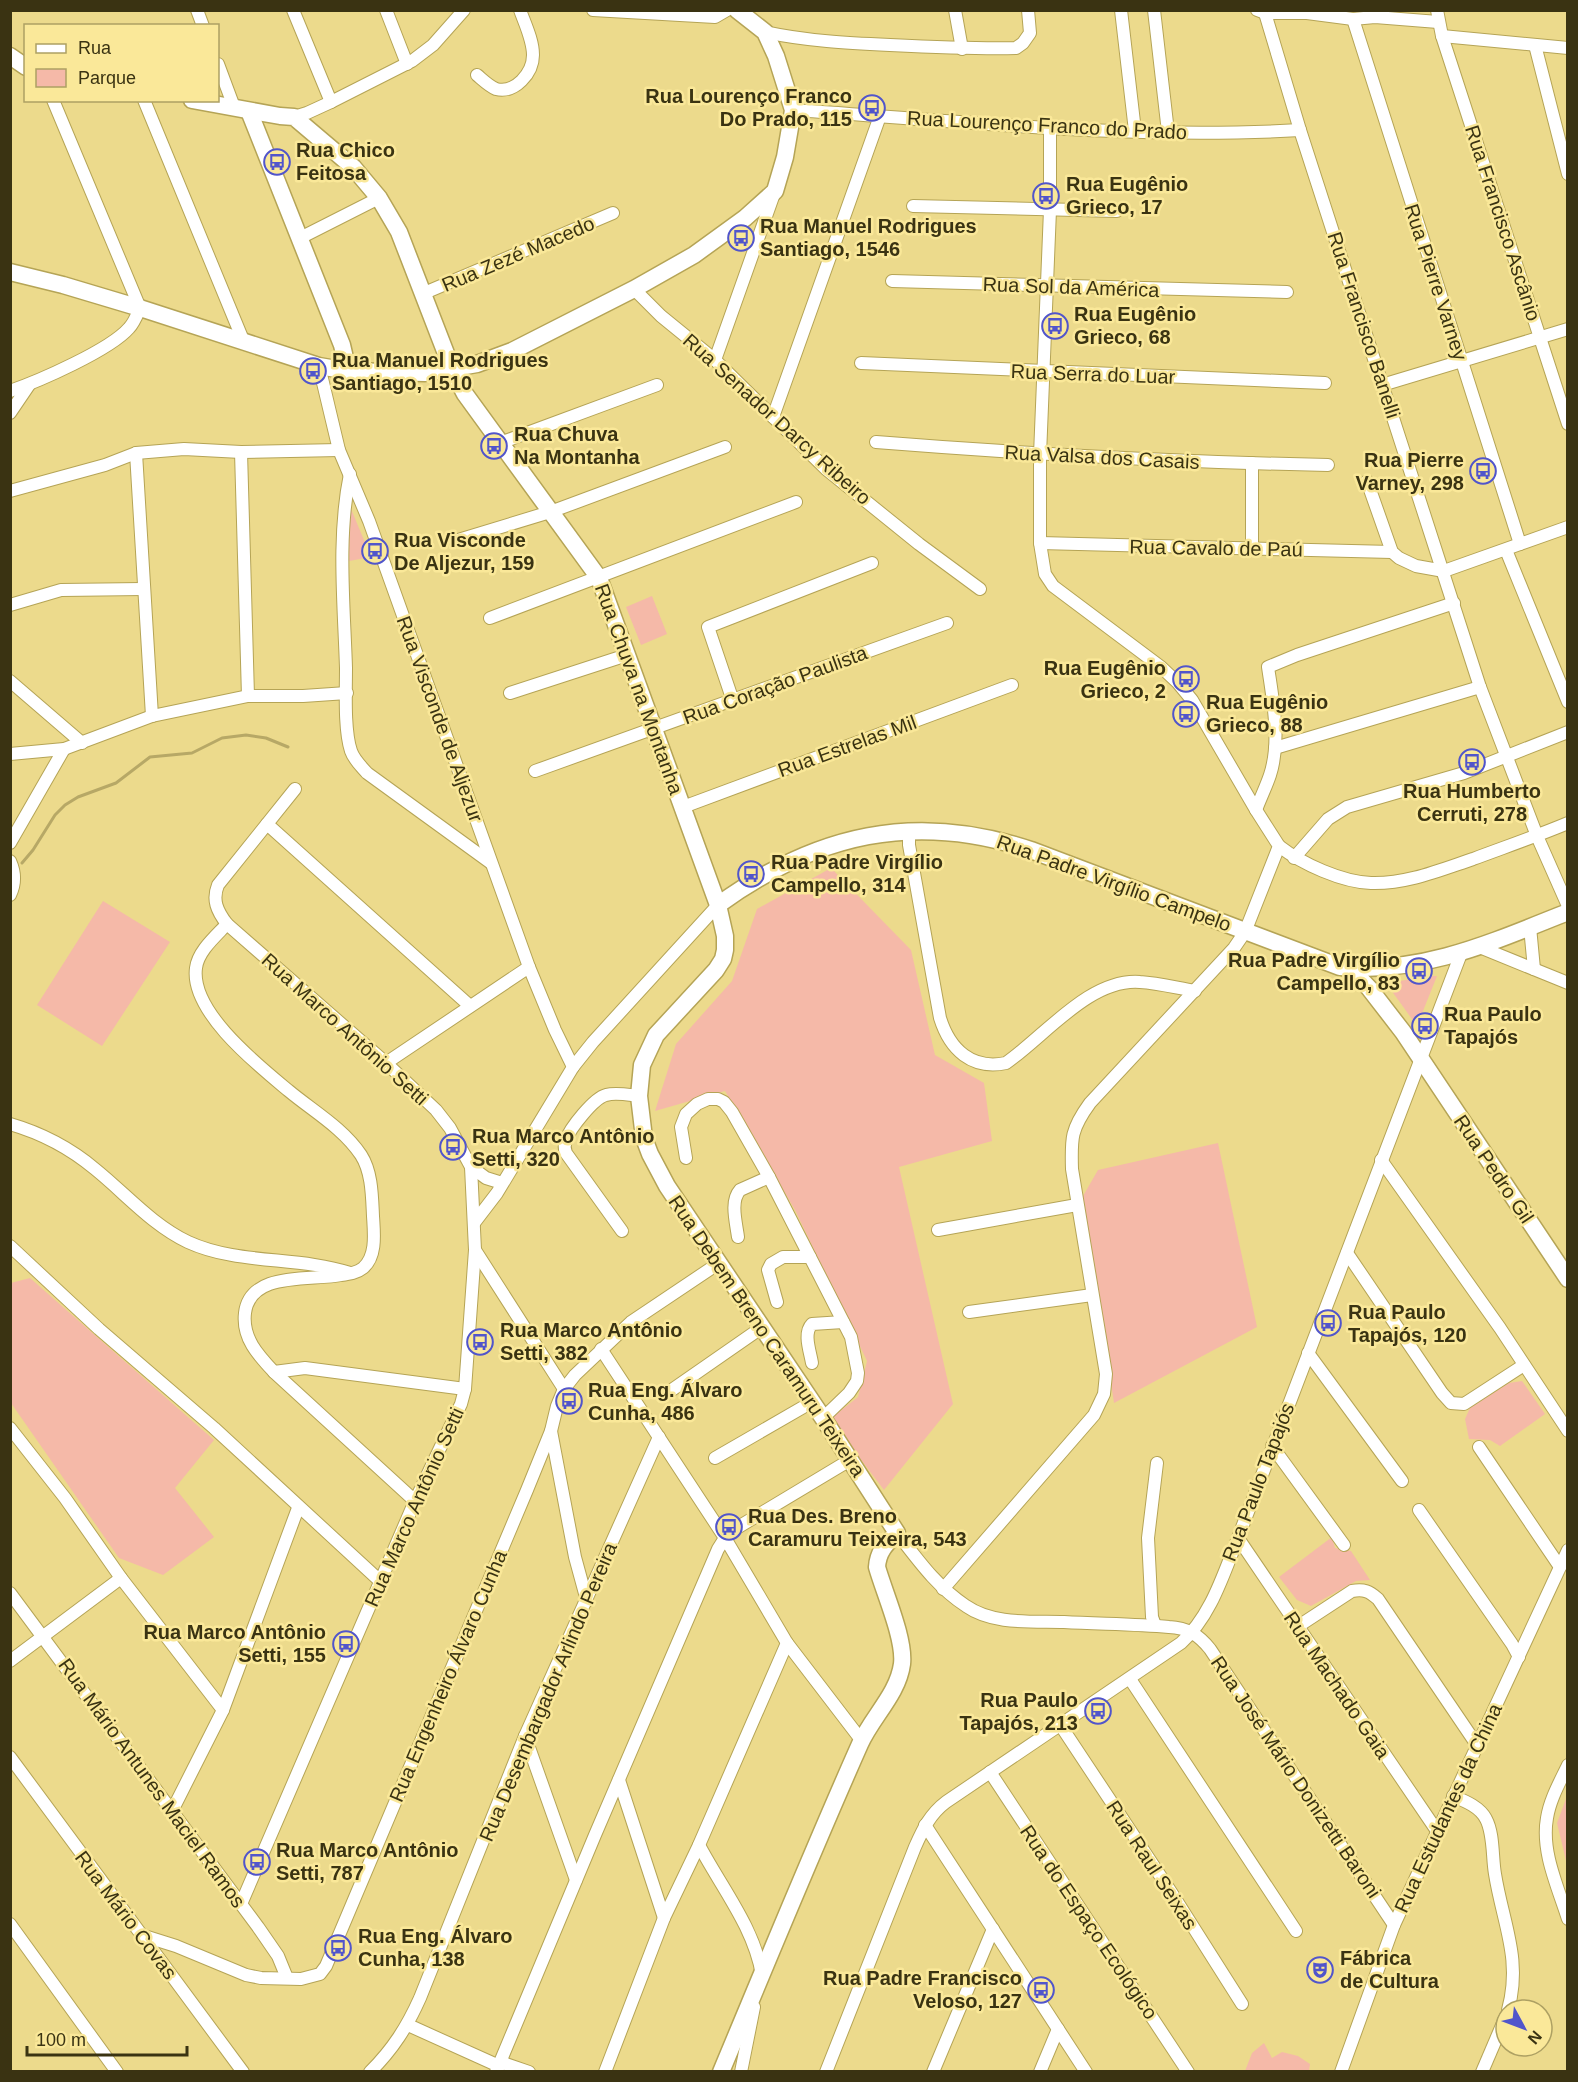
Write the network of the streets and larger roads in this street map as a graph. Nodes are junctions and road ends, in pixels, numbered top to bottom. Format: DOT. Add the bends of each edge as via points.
graph roads {
  1 [pos="293,10"];
  2 [pos="386,10"];
  3 [pos="464,10"];
  4 [pos="520,10"];
  5 [pos="593,10"];
  6 [pos="727,10"];
  7 [pos="736,10"];
  8 [pos="955,10"];
  9 [pos="1028,10"];
  10 [pos="1121,10"];
  11 [pos="1154,10"];
  12 [pos="1261,12"];
  13 [pos="1307,12"];
  14 [pos="699,14"];
  15 [pos="1375,14"];
  16 [pos="1437,16"];
  17 [pos="1353,19"];
  18 [pos="765,32"];
  19 [pos="1442,36"];
  20 [pos="1535,45"];
  21 [pos="1568,48"];
  22 [pos="962,49"];
  23 [pos="10,56"];
  24 [pos="407,64"];
  25 [pos="24,66"];
  26 [pos="219,66"];
  27 [pos="477,75"];
  28 [pos="54,102"];
  29 [pos="145,102"];
  30 [pos="203,102"];
  31 [pos="331,102"];
  32 [pos="241,109"];
  33 [pos="793,110"];
  34 [pos="880,116"];
  35 [pos="294,117"];
  36 [pos="1050,127"];
  37 [pos="1300,130"];
  38 [pos="1135,131"];
  39 [pos="1168,132"];
  40 [pos="1568,174"];
  41 [pos="775,191"];
  42 [pos="380,198"];
  43 [pos="913,206"];
  44 [pos="1050,210"];
  45 [pos="1117,211"];
  46 [pos="613,213"];
  47 [pos="300,238"];
  48 [pos="10,272"];
  49 [pos="892,282"];
  50 [pos="1046,286"];
  51 [pos="634,289"];
  52 [pos="1287,292"];
  53 [pos="422,294"];
  54 [pos="140,308"];
  55 [pos="1568,329"];
  56 [pos="1540,338"];
  57 [pos="243,340"];
  58 [pos="715,360"];
  59 [pos="1461,362"];
  60 [pos="861,363"];
  61 [pos="319,366"];
  62 [pos="452,369"];
  63 [pos="348,371"];
  64 [pos="1044,372"];
  65 [pos="1325,382"];
  66 [pos="29,385"];
  67 [pos="657,385"];
  68 [pos="1382,385"];
  69 [pos="10,391"];
  70 [pos="10,413"];
  71 [pos="773,417"];
  72 [pos="1568,424"];
  73 [pos="876,442"];
  74 [pos="500,443"];
  75 [pos="725,447"];
  76 [pos="339,450"];
  77 [pos="136,453"];
  78 [pos="241,453"];
  79 [pos="1040,455"];
  80 [pos="1252,463"];
  81 [pos="1328,465"];
  82 [pos="350,474"];
  83 [pos="1367,481"];
  84 [pos="10,491"];
  85 [pos="796,502"];
  86 [pos="550,512"];
  87 [pos="1568,527"];
  88 [pos="455,542"];
  89 [pos="1040,543"];
  90 [pos="1520,544"];
  91 [pos="1252,549"];
  92 [pos="1506,550"];
  93 [pos="1392,552"];
  94 [pos="872,562"];
  95 [pos="1444,572"];
  96 [pos="599,578"];
  97 [pos="143,588"];
  98 [pos="980,589"];
  99 [pos="1454,603"];
  100 [pos="10,605"];
  101 [pos="490,618"];
  102 [pos="947,623"];
  103 [pos="627,655"];
  104 [pos="10,681"];
  105 [pos="1012,685"];
  106 [pos="1480,687"];
  107 [pos="347,693"];
  108 [pos="510,693"];
  109 [pos="248,696"];
  110 [pos="733,701"];
  111 [pos="1568,702"];
  112 [pos="152,716"];
  113 [pos="653,728"];
  114 [pos="1568,732"];
  115 [pos="82,743"];
  116 [pos="1275,748"];
  117 [pos="64,749"];
  118 [pos="10,754"];
  119 [pos="1507,757"];
  120 [pos="535,771"];
  121 [pos="295,789"];
  122 [pos="683,807"];
  123 [pos="1256,810"];
  124 [pos="1568,823"];
  125 [pos="267,824"];
  126 [pos="909,831"];
  127 [pos="1537,836"];
  128 [pos="10,843"];
  129 [pos="1279,846"];
  130 [pos="1294,858"];
  131 [pos="10,861"];
  132 [pos="491,863"];
  133 [pos="10,895"];
  134 [pos="718,905"];
  135 [pos="1568,906"];
  136 [pos="1568,912"];
  137 [pos="226,924"];
  138 [pos="1530,927"];
  139 [pos="1245,932"];
  140 [pos="1469,949"];
  141 [pos="530,967"];
  142 [pos="1349,968"];
  143 [pos="1534,969"];
  144 [pos="1568,983"];
  145 [pos="1195,991"];
  146 [pos="470,1006"];
  147 [pos="1421,1059"];
  148 [pos="386,1063"];
  149 [pos="573,1068"];
  150 [pos="639,1096"];
  151 [pos="10,1124"];
  152 [pos="686,1158"];
  153 [pos="1381,1160"];
  154 [pos="471,1167"];
  155 [pos="769,1177"];
  156 [pos="502,1183"];
  157 [pos="1077,1204"];
  158 [pos="474,1223"];
  159 [pos="938,1230"];
  160 [pos="622,1231"];
  161 [pos="738,1236"];
  162 [pos="800,1238"];
  163 [pos="10,1246"];
  164 [pos="475,1250"];
  165 [pos="1347,1253"];
  166 [pos="783,1257"];
  167 [pos="810,1257"];
  168 [pos="23,1259"];
  169 [pos="719,1263"];
  170 [pos="10,1265"];
  171 [pos="356,1271"];
  172 [pos="1568,1280"];
  173 [pos="1092,1295"];
  174 [pos="777,1302"];
  175 [pos="969,1312"];
  176 [pos="843,1322"];
  177 [pos="761,1328"];
  178 [pos="601,1349"];
  179 [pos="1308,1353"];
  180 [pos="812,1363"];
  181 [pos="1524,1365"];
  182 [pos="274,1372"];
  183 [pos="465,1389"];
  184 [pos="564,1389"];
  185 [pos="666,1394"];
  186 [pos="812,1402"];
  187 [pos="824,1418"];
  188 [pos="10,1428"];
  189 [pos="551,1431"];
  190 [pos="1568,1431"];
  191 [pos="659,1437"];
  192 [pos="1272,1446"];
  193 [pos="1479,1447"];
  194 [pos="715,1458"];
  195 [pos="850,1460"];
  196 [pos="1157,1463"];
  197 [pos="1402,1482"];
  198 [pos="415,1501"];
  199 [pos="298,1508"];
  200 [pos="1419,1510"];
  201 [pos="897,1533"];
  202 [pos="725,1538"];
  203 [pos="1238,1538"];
  204 [pos="1344,1545"];
  205 [pos="1568,1550"];
  206 [pos="1560,1568"];
  207 [pos="122,1578"];
  208 [pos="380,1581"];
  209 [pos="943,1589"];
  210 [pos="10,1593"];
  211 [pos="587,1601"];
  212 [pos="1155,1626"];
  213 [pos="1297,1627"];
  214 [pos="1193,1632"];
  215 [pos="44,1636"];
  216 [pos="787,1642"];
  217 [pos="1519,1657"];
  218 [pos="10,1661"];
  219 [pos="1131,1679"];
  220 [pos="223,1710"];
  221 [pos="1061,1726"];
  222 [pos="525,1736"];
  223 [pos="859,1737"];
  224 [pos="1477,1745"];
  225 [pos="10,1757"];
  226 [pos="1568,1765"];
  227 [pos="990,1772"];
  228 [pos="619,1780"];
  229 [pos="1453,1796"];
  230 [pos="172,1811"];
  231 [pos="925,1826"];
  232 [pos="1437,1831"];
  233 [pos="699,1845"];
  234 [pos="576,1880"];
  235 [pos="241,1904"];
  236 [pos="664,1918"];
  237 [pos="1568,1919"];
  238 [pos="10,1924"];
  239 [pos="1394,1924"];
  240 [pos="993,1929"];
  241 [pos="1296,1931"];
  242 [pos="141,1935"];
  243 [pos="758,1957"];
  244 [pos="762,1975"];
  245 [pos="287,1978"];
  246 [pos="1511,1998"];
  247 [pos="1242,2004"];
  248 [pos="408,2025"];
  249 [pos="1058,2029"];
  250 [pos="1494,2044"];
  251 [pos="498,2066"];
  252 [pos="117,2072"];
  253 [pos="243,2072"];
  254 [pos="370,2072"];
  255 [pos="529,2072"];
  256 [pos="605,2072"];
  257 [pos="710,2072"];
  258 [pos="721,2072"];
  259 [pos="741,2072"];
  260 [pos="826,2072"];
  261 [pos="933,2072"];
  262 [pos="1040,2072"];
  263 [pos="1086,2072"];
  264 [pos="1188,2072"];
  265 [pos="1341,2072"];
  266 [pos="1482,2072"];
  1 -- 31 [label="street"];
  2 -- 24 [label="street"];
  3 -- 24 [label="street" via="433,45"];
  4 -- 27 [label="street" via="532,46 531,67 508,89 491,87"];
  5 -- 14 [label="street"];
  6 -- 14 [label="street" via="714,16"];
  7 -- 18 [label="street"];
  8 -- 22 [label="street"];
  9 -- 22 [label="street" via="1030,33 1016,48"];
  10 -- 38 [label="street"];
  11 -- 39 [label="street"];
  12 -- 13 [label="street"];
  12 -- 37 [label="street, Rua Francisco Banelli"];
  13 -- 17 [label="street"];
  15 -- 16 [label="street"];
  15 -- 17 [label="street"];
  16 -- 19 [label="street, Rua Francisco Ascânio"];
  17 -- 59 [label="street, Rua Pierre Varney"];
  18 -- 22 [label="street" via="827,42"];
  18 -- 33 [label="street"];
  19 -- 20 [label="street"];
  19 -- 56 [label="street, Rua Francisco Ascânio"];
  20 -- 21 [label="street"];
  20 -- 40 [label="street"];
  23 -- 25 [label="street"];
  24 -- 31 [label="street"];
  26 -- 32 [label="street"];
  28 -- 54 [label="street"];
  29 -- 57 [label="street"];
  30 -- 32 [label="street"];
  31 -- 35 [label="street"];
  32 -- 35 [label="street"];
  32 -- 47 [label="street"];
  33 -- 34 [label="street, Rua Lourenço Franco do Prado"];
  33 -- 41 [label="street"];
  34 -- 36 [label="street, Rua Lourenço Franco do Prado"];
  34 -- 71 [label="street"];
  35 -- 42 [label="street, Rua Zezé Macedo" via="353,167"];
  36 -- 38 [label="street, Rua Lourenço Franco do Prado"];
  36 -- 44 [label="street"];
  37 -- 39 [label="street, Rua Lourenço Franco do Prado"];
  37 -- 68 [label="street, Rua Francisco Banelli"];
  38 -- 39 [label="street, Rua Lourenço Franco do Prado"];
  41 -- 51 [label="street" via="694,255"];
  41 -- 58 [label="street"];
  42 -- 47 [label="street"];
  42 -- 53 [label="street, Rua Zezé Macedo" via="399,232"];
  43 -- 44 [label="street"];
  44 -- 45 [label="street"];
  44 -- 50 [label="street"];
  46 -- 53 [label="street, Rua Zezé Macedo"];
  47 -- 63 [label="street" via="342,345"];
  48 -- 54 [label="street"];
  49 -- 50 [label="street, Rua Sol da América"];
  50 -- 52 [label="street, Rua Sol da América"];
  50 -- 64 [label="street"];
  51 -- 58 [label="street, Rua Senador Darcy Ribeiro"];
  51 -- 62 [label="street" via="512,351"];
  53 -- 62 [label="street, Rua Zezé Macedo"];
  54 -- 57 [label="street"];
  54 -- 66 [label="street" via="131,326 117,338"];
  55 -- 56 [label="street"];
  56 -- 59 [label="street"];
  56 -- 72 [label="street, Rua Francisco Ascânio"];
  57 -- 61 [label="street"];
  58 -- 71 [label="street, Rua Senador Darcy Ribeiro"];
  59 -- 68 [label="street"];
  59 -- 90 [label="street, Rua Pierre Varney"];
  60 -- 64 [label="street, Rua Serra do Luar"];
  61 -- 63 [label="street"];
  61 -- 76 [label="street, Rua Visconde de Aljezur"];
  62 -- 63 [label="street" via="425,373"];
  62 -- 74 [label="street, Rua Chuva na Montanha"];
  64 -- 65 [label="street, Rua Serra do Luar"];
  64 -- 79 [label="street"];
  66 -- 69 [label="street"];
  66 -- 70 [label="street"];
  67 -- 74 [label="street"];
  68 -- 95 [label="street, Rua Francisco Banelli"];
  71 -- 98 [label="street, Rua Senador Darcy Ribeiro" via="826,469"];
  73 -- 79 [label="street, Rua Valsa dos Casais"];
  74 -- 86 [label="street, Rua Chuva na Montanha"];
  75 -- 86 [label="street"];
  76 -- 78 [label="street"];
  76 -- 82 [label="street, Rua Visconde de Aljezur"];
  77 -- 78 [label="street" via="184,449"];
  77 -- 84 [label="street"];
  77 -- 97 [label="street"];
  78 -- 109 [label="street"];
  79 -- 80 [label="street, Rua Valsa dos Casais"];
  79 -- 89 [label="street"];
  80 -- 81 [label="street, Rua Valsa dos Casais"];
  80 -- 91 [label="street"];
  82 -- 107 [label="street" via="342,536"];
  82 -- 132 [label="street, Rua Visconde de Aljezur"];
  83 -- 93 [label="street"];
  85 -- 96 [label="street"];
  86 -- 88 [label="street"];
  86 -- 96 [label="street, Rua Chuva na Montanha"];
  87 -- 90 [label="street"];
  89 -- 91 [label="street, Rua Cavalo de Paú"];
  89 -- 123 [label="street" via="1045,574 1053,586 1161,666 1192,700"];
  90 -- 92 [label="street"];
  91 -- 93 [label="street, Rua Cavalo de Paú"];
  92 -- 95 [label="street"];
  92 -- 111 [label="street"];
  93 -- 95 [label="street, Rua Cavalo de Paú" via="1416,566"];
  94 -- 110 [label="street" via="708,627"];
  95 -- 99 [label="street, Rua Francisco Banelli"];
  96 -- 101 [label="street"];
  96 -- 103 [label="street, Rua Chuva na Montanha"];
  97 -- 100 [label="street" via="61,590"];
  97 -- 112 [label="street"];
  99 -- 106 [label="street, Rua Francisco Banelli"];
  99 -- 116 [label="street" via="1268,667"];
  102 -- 110 [label="street, Rua Coração Paulista"];
  103 -- 108 [label="street"];
  103 -- 113 [label="street, Rua Chuva na Montanha"];
  104 -- 115 [label="street"];
  105 -- 122 [label="street, Rua Estrelas Mil"];
  106 -- 116 [label="street"];
  106 -- 119 [label="street, Rua Francisco Banelli"];
  107 -- 109 [label="street"];
  107 -- 132 [label="street" via="351,751 357,763"];
  109 -- 112 [label="street"];
  110 -- 113 [label="street, Rua Coração Paulista"];
  112 -- 115 [label="street"];
  113 -- 120 [label="street, Rua Coração Paulista"];
  113 -- 122 [label="street, Rua Chuva na Montanha"];
  114 -- 119 [label="street"];
  115 -- 117 [label="street"];
  116 -- 123 [label="street" via="1271,774"];
  117 -- 118 [label="street"];
  117 -- 128 [label="street"];
  119 -- 127 [label="street, Rua Francisco Banelli"];
  119 -- 130 [label="street" via="1347,807 1328,819"];
  121 -- 125 [label="street, Rua Marco Antônio Setti"];
  122 -- 134 [label="street, Rua Chuva na Montanha"];
  123 -- 129 [label="street"];
  124 -- 127 [label="street"];
  125 -- 137 [label="street, Rua Marco Antônio Setti" via="214,894"];
  125 -- 146 [label="street"];
  126 -- 134 [label="street, Rua Padre Virgílio Campelo" via="827,846 767,873"];
  126 -- 139 [label="street, Rua Padre Virgílio Campelo" via="984,836 1013,844"];
  126 -- 145 [label="street" via="940,1018 950,1040 970,1059 982,1064 1006,1063 1082,1001 1110,986 1139,982"];
  127 -- 130 [label="street" via="1397,882 1369,883 1335,875"];
  127 -- 135 [label="street, Rua Francisco Banelli"];
  129 -- 130 [label="street"];
  129 -- 139 [label="street"];
  131 -- 133 [label="street" via="14,875"];
  132 -- 141 [label="street, Rua Visconde de Aljezur"];
  134 -- 149 [label="street, Rua Padre Virgílio Campelo"];
  134 -- 150 [label="street, Rua Debem Breno Caramuru Teixeira" via="725,936 723,959 656,1035 642,1065"];
  136 -- 138 [label="street"];
  137 -- 148 [label="street, Rua Marco Antônio Setti"];
  137 -- 171 [label="street" via="207,945 196,966 201,997 243,1050 361,1155 368,1171 374,1234 370,1259"];
  138 -- 140 [label="street"];
  138 -- 143 [label="street"];
  139 -- 142 [label="street, Rua Padre Virgílio Campelo"];
  139 -- 145 [label="street"];
  140 -- 142 [label="street, Rua Padre Virgílio Campelo" via="1435,961 1398,967"];
  140 -- 143 [label="street"];
  140 -- 147 [label="street, Rua Paulo Tapajós"];
  141 -- 146 [label="street"];
  141 -- 149 [label="street, Rua Visconde de Aljezur"];
  142 -- 147 [label="street, Rua Pedro Gil" via="1385,1008"];
  143 -- 144 [label="street"];
  145 -- 157 [label="street" via="1076,1121 1071,1142"];
  146 -- 148 [label="street"];
  147 -- 153 [label="street, Rua Paulo Tapajós"];
  147 -- 172 [label="street, Rua Pedro Gil"];
  148 -- 154 [label="street, Rua Marco Antônio Setti" via="436,1110"];
  149 -- 156 [label="street, Rua Padre Virgílio Campelo"];
  150 -- 160 [label="street" via="606,1095 599,1099 568,1135 564,1148"];
  150 -- 169 [label="street, Rua Debem Breno Caramuru Teixeira" via="640,1120 650,1154"];
  151 -- 171 [label="street" via="56,1142 94,1168 138,1209 190,1243 215,1251"];
  152 -- 155 [label="street" via="681,1127 686,1114 697,1104 718,1099 732,1112"];
  153 -- 165 [label="street, Rua Paulo Tapajós"];
  153 -- 181 [label="street"];
  154 -- 156 [label="street"];
  154 -- 158 [label="street, Rua Marco Antônio Setti"];
  155 -- 161 [label="street" via="736,1194"];
  155 -- 162 [label="street"];
  156 -- 158 [label="street, Rua Padre Virgílio Campelo"];
  157 -- 159 [label="street"];
  157 -- 173 [label="street"];
  158 -- 164 [label="street, Rua Marco Antônio Setti"];
  162 -- 166 [label="street"];
  162 -- 167 [label="street"];
  163 -- 168 [label="street"];
  164 -- 183 [label="street, Rua Marco Antônio Setti"];
  164 -- 184 [label="street"];
  165 -- 179 [label="street, Rua Paulo Tapajós"];
  165 -- 181 [label="street" via="1451,1403 1464,1404"];
  166 -- 167 [label="street"];
  166 -- 174 [label="street" via="768,1270"];
  167 -- 176 [label="street"];
  168 -- 170 [label="street"];
  168 -- 199 [label="street"];
  169 -- 177 [label="street, Rua Debem Breno Caramuru Teixeira"];
  169 -- 178 [label="street, Rua Engenheiro Álvaro Cunha" via="631,1322"];
  171 -- 182 [label="street" via="278,1282 254,1291 245,1309 246,1331 255,1350"];
  173 -- 175 [label="street"];
  173 -- 209 [label="street" via="1106,1374 1104,1394 1094,1415"];
  176 -- 180 [label="street" via="809,1326"];
  176 -- 187 [label="street" via="851,1337 857,1381"];
  177 -- 185 [label="street"];
  177 -- 186 [label="street, Rua Debem Breno Caramuru Teixeira"];
  178 -- 184 [label="street, Rua Engenheiro Álvaro Cunha"];
  178 -- 191 [label="street"];
  179 -- 192 [label="street, Rua Paulo Tapajós"];
  179 -- 197 [label="street"];
  181 -- 190 [label="street"];
  182 -- 183 [label="street" via="304,1368"];
  182 -- 198 [label="street"];
  183 -- 198 [label="street, Rua Marco Antônio Setti" via="456,1418"];
  184 -- 189 [label="street, Rua Engenheiro Álvaro Cunha"];
  186 -- 187 [label="street, Rua Debem Breno Caramuru Teixeira"];
  186 -- 194 [label="street"];
  187 -- 195 [label="street, Rua Debem Breno Caramuru Teixeira"];
  188 -- 207 [label="street"];
  189 -- 211 [label="street"];
  189 -- 245 [label="street, Rua Engenheiro Álvaro Cunha" via="326,1966 312,1977"];
  191 -- 202 [label="street"];
  191 -- 211 [label="street, Rua Desembargador Arlindo Pereira"];
  192 -- 203 [label="street, Rua Paulo Tapajós"];
  192 -- 204 [label="street"];
  193 -- 206 [label="street"];
  195 -- 201 [label="street, Rua Debem Breno Caramuru Teixeira"];
  195 -- 202 [label="street"];
  196 -- 212 [label="street" via="1148,1538"];
  198 -- 208 [label="street, Rua Marco Antônio Setti"];
  199 -- 208 [label="street"];
  199 -- 220 [label="street"];
  200 -- 217 [label="street"];
  201 -- 209 [label="street, Rua Debem Breno Caramuru Teixeira"];
  201 -- 223 [label="street" via="883,1546 877,1567 898,1633 902,1665 892,1692"];
  202 -- 216 [label="street"];
  202 -- 228 [label="street"];
  203 -- 213 [label="street, Rua Machado Gaia"];
  203 -- 214 [label="street, Rua Paulo Tapajós" via="1212,1601"];
  205 -- 206 [label="street, Rua Estudantes da China"];
  206 -- 217 [label="street, Rua Estudantes da China"];
  207 -- 215 [label="street"];
  207 -- 220 [label="street"];
  208 -- 235 [label="street, Rua Marco Antônio Setti"];
  209 -- 212 [label="street, Rua Debem Breno Caramuru Teixeira" via="967,1608 998,1619"];
  210 -- 215 [label="street, Rua Mário Antunes Maciel Ramos"];
  211 -- 222 [label="street, Rua Desembargador Arlindo Pereira"];
  212 -- 214 [label="street, Rua Debem Breno Caramuru Teixeira"];
  213 -- 224 [label="street" via="1352,1591 1371,1592"];
  213 -- 232 [label="street, Rua Machado Gaia"];
  214 -- 219 [label="street, Rua Paulo Tapajós"];
  214 -- 239 [label="street, Rua José Mário Donizetti Baroni" via="1210,1649"];
  215 -- 218 [label="street"];
  215 -- 230 [label="street, Rua Mário Antunes Maciel Ramos"];
  216 -- 223 [label="street"];
  216 -- 233 [label="street"];
  217 -- 224 [label="street, Rua Estudantes da China"];
  219 -- 221 [label="street, Rua Paulo Tapajós"];
  219 -- 241 [label="street"];
  220 -- 230 [label="street"];
  221 -- 227 [label="street, Rua Paulo Tapajós"];
  221 -- 247 [label="street, Rua Raul Seixas"];
  222 -- 234 [label="street"];
  222 -- 248 [label="street, Rua Desembargador Arlindo Pereira"];
  223 -- 243 [label="street"];
  223 -- 244 [label="street"];
  224 -- 229 [label="street, Rua Estudantes da China"];
  225 -- 242 [label="street, Rua Mário Covas"];
  226 -- 237 [label="street" via="1553,1797 1545,1834"];
  227 -- 231 [label="street, Rua Paulo Tapajós" via="939,1807"];
  227 -- 264 [label="street, Rua do Espaço Ecológico"];
  228 -- 234 [label="street"];
  228 -- 236 [label="street"];
  229 -- 232 [label="street, Rua Estudantes da China"];
  229 -- 246 [label="street" via="1479,1810 1489,1826 1514,1964"];
  230 -- 235 [label="street, Rua Mário Antunes Maciel Ramos"];
  231 -- 240 [label="street"];
  231 -- 260 [label="street, Rua Paulo Tapajós"];
  232 -- 239 [label="street, Rua Estudantes da China"];
  233 -- 236 [label="street"];
  233 -- 243 [label="street" via="738,1910"];
  234 -- 251 [label="street"];
  235 -- 245 [label="street, Rua Mário Antunes Maciel Ramos" via="278,1956"];
  236 -- 256 [label="street"];
  238 -- 252 [label="street"];
  239 -- 265 [label="street, Rua Estudantes da China"];
  240 -- 249 [label="street"];
  240 -- 261 [label="street"];
  242 -- 245 [label="street, Rua Engenheiro Álvaro Cunha" via="246,1975"];
  242 -- 253 [label="street, Rua Mário Covas"];
  243 -- 244 [label="street"];
  243 -- 257 [label="street"];
  244 -- 258 [label="street"];
  244 -- 259 [label="street"];
  248 -- 251 [label="street"];
  248 -- 254 [label="street, Rua Desembargador Arlindo Pereira"];
  249 -- 262 [label="street"];
  249 -- 263 [label="street"];
  250 -- 266 [label="street"];
  251 -- 255 [label="street"];
}
